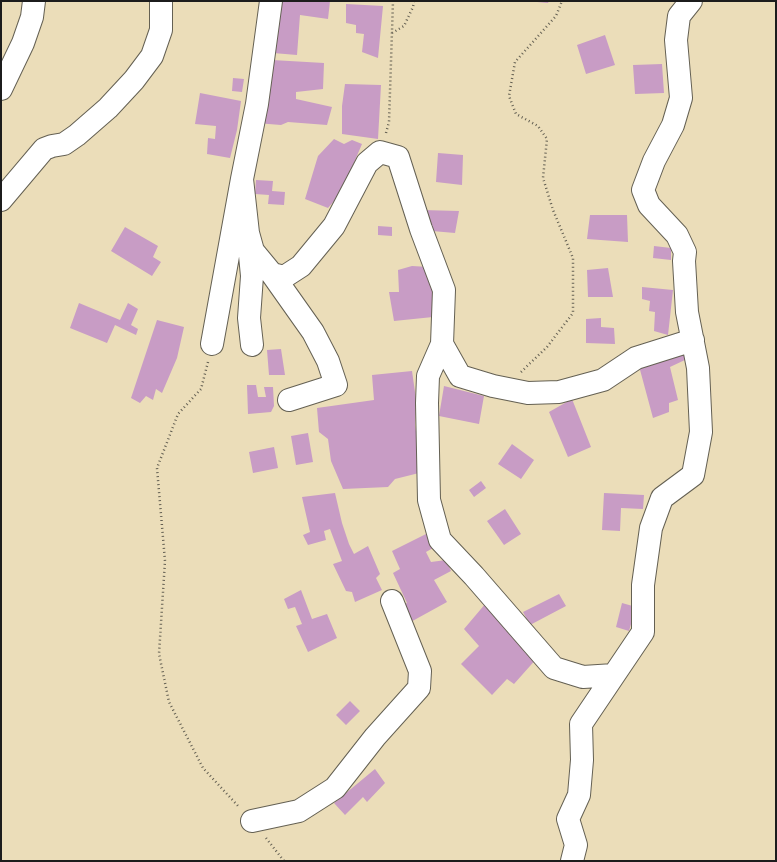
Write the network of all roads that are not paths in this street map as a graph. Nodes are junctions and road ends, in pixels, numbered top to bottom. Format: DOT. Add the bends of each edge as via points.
graph roads {
  1 [pos="35,1"];
  2 [pos="161,1"];
  3 [pos="271,1"];
  4 [pos="691,1"];
  5 [pos="1,89"];
  6 [pos="242,179"];
  7 [pos="1,200"];
  8 [pos="248,233"];
  9 [pos="272,274"];
  10 [pos="693,340"];
  11 [pos="212,344"];
  12 [pos="442,344"];
  13 [pos="252,345"];
  14 [pos="289,400"];
  15 [pos="392,601"];
  16 [pos="614,675"];
  17 [pos="252,821"];
  18 [pos="572,861"];
  1 -- 5 [label="street" via="23,43"];
  2 -- 7 [label="street" via="161,30 152,56 134,80 108,108 77,135 64,144 44,149"];
  3 -- 6 [label="street" via="257,104"];
  4 -- 10 [label="street" via="679,16 676,40 681,98 673,125 654,160 643,190 649,205 677,235 685,252 687,312"];
  6 -- 8 [label="street"];
  6 -- 11 [label="street"];
  8 -- 9 [label="street" via="253,251"];
  8 -- 13 [label="street" via="252,276 249,318"];
  9 -- 12 [label="street" via="284,276 301,266 334,226 367,163 380,152 398,157 444,290"];
  9 -- 14 [label="street" via="313,332 328,361 336,385"];
  10 -- 12 [label="street" via="636,358 603,380 559,392 528,393 460,376"];
  10 -- 16 [label="street" via="698,368 701,432 693,474 662,498 651,528 643,584 643,632"];
  12 -- 16 [label="street" via="428,376 427,403 429,500 440,540 554,668 583,677"];
  15 -- 17 [label="street" via="420,671 419,688 375,737 335,788 299,811"];
  16 -- 18 [label="street" via="581,724 582,760 579,795 568,819 576,845"];
}
